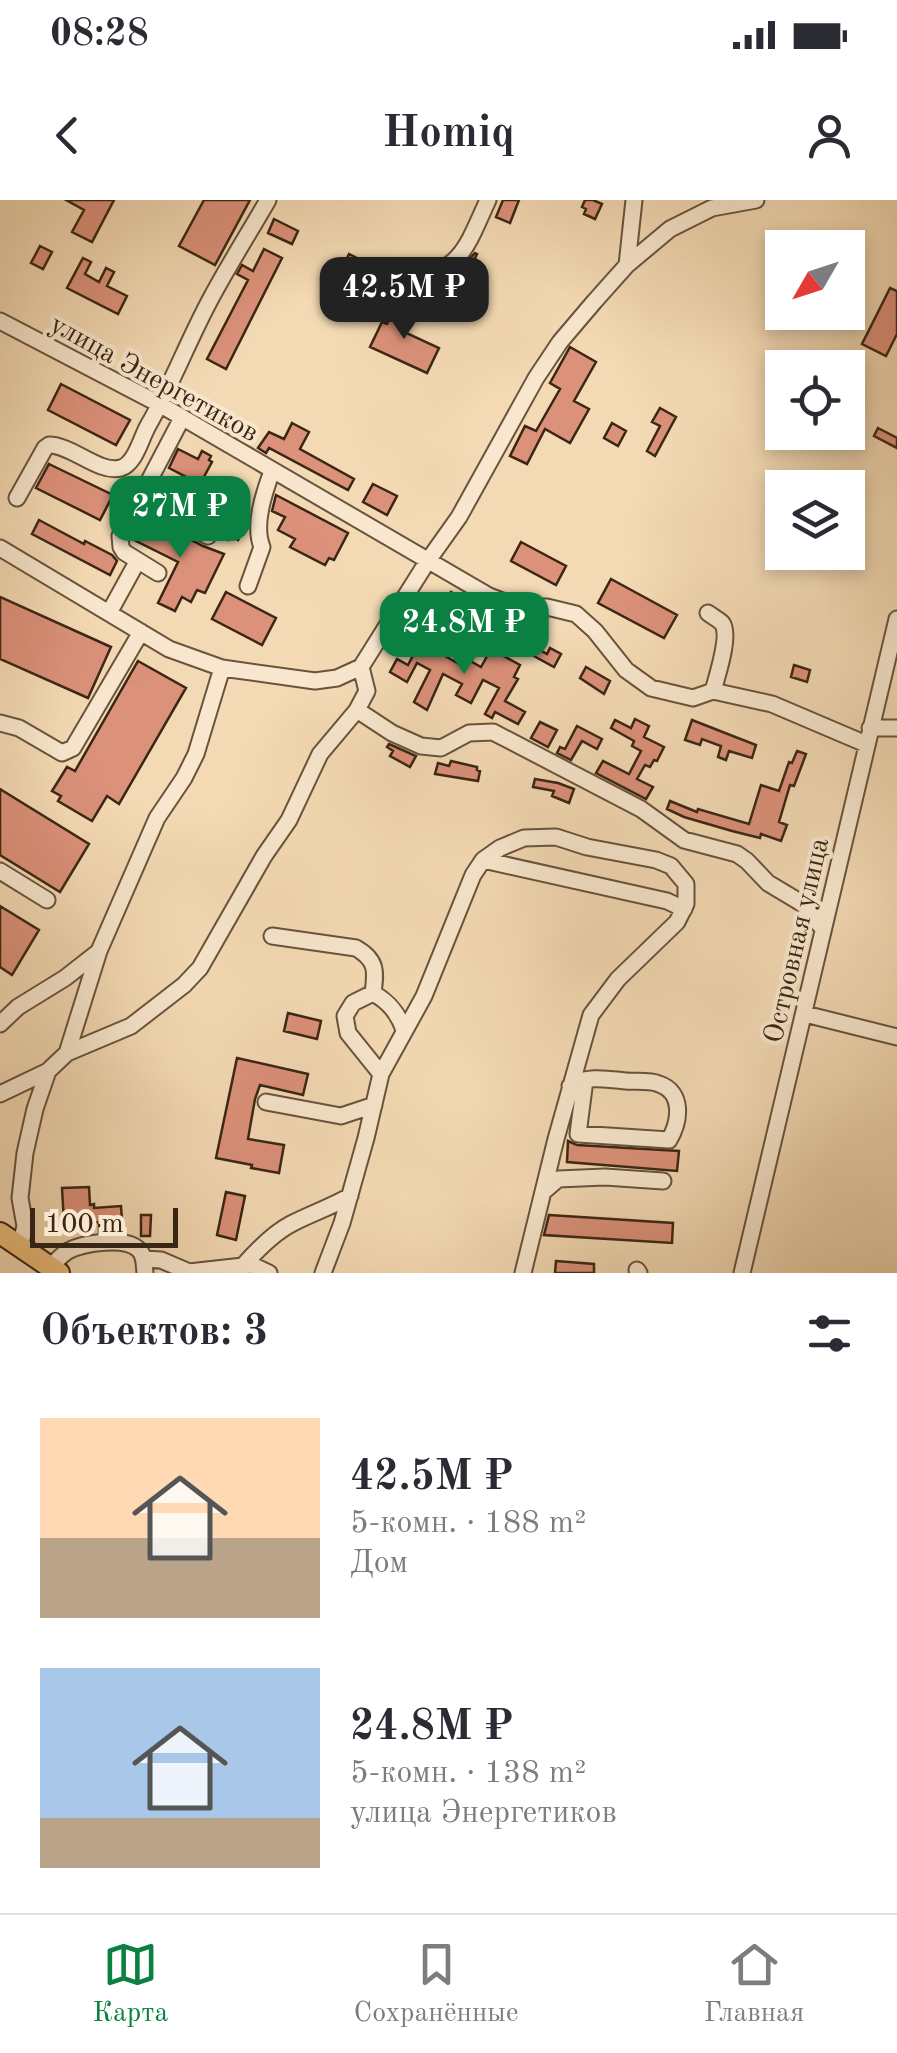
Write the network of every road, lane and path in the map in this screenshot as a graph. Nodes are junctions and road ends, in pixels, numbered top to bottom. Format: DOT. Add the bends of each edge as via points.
graph roads {
  1 [pos="268,200"];
  2 [pos="488,200"];
  3 [pos="756,200"];
  4 [pos="632,201"];
  5 [pos="626,266"];
  6 [pos="412,282"];
  7 [pos="0,321"];
  8 [pos="161,405"];
  9 [pos="182,418"];
  10 [pos="272,471"];
  11 [pos="17,498"];
  12 [pos="139,500"];
  13 [pos="208,536"];
  14 [pos="0,548"];
  15 [pos="137,562"];
  16 [pos="427,562"];
  17 [pos="158,572"];
  18 [pos="248,586"];
  19 [pos="110,613"];
  20 [pos="708,613"];
  21 [pos="897,619"];
  22 [pos="141,632"];
  23 [pos="361,666"];
  24 [pos="222,668"];
  25 [pos="714,691"];
  26 [pos="357,710"];
  27 [pos="0,722"];
  28 [pos="897,728"];
  29 [pos="868,736"];
  30 [pos="483,860"];
  31 [pos="0,871"];
  32 [pos="46,900"];
  33 [pos="684,909"];
  34 [pos="823,929"];
  35 [pos="272,936"];
  36 [pos="100,950"];
  37 [pos="373,993"];
  38 [pos="7,1005"];
  39 [pos="804,1014"];
  40 [pos="0,1024"];
  41 [pos="404,1030"];
  42 [pos="897,1037"];
  43 [pos="66,1053"];
  44 [pos="48,1071"];
  45 [pos="381,1074"];
  46 [pos="578,1083"];
  47 [pos="0,1094"];
  48 [pos="266,1102"];
  49 [pos="374,1105"];
  50 [pos="663,1181"];
  51 [pos="543,1192"];
  52 [pos="350,1196"];
  53 [pos="0,1233"];
  54 [pos="20,1247"];
  55 [pos="144,1266"];
  56 [pos="242,1266"];
  57 [pos="54,1270"];
  58 [pos="269,1273"];
  59 [pos="323,1273"];
  60 [pos="523,1273"];
  61 [pos="742,1273"];
  1 -- 8 [label="street" via="209,301"];
  2 -- 6 [label="street" via="458,258"];
  3 -- 5 [label="street" via="684,220"];
  4 -- 5 [label="street"];
  5 -- 16 [label="street" via="560,342"];
  7 -- 8 [label="street, улица Энергетиков"];
  8 -- 9 [label="street, улица Энергетиков"];
  8 -- 11 [label="street" via="123,467 49,445"];
  9 -- 10 [label="street, улица Энергетиков"];
  9 -- 12 [label="street"];
  10 -- 16 [label="street, улица Энергетиков"];
  10 -- 18 [label="street" via="264,490 262,547"];
  12 -- 13 [label="street"];
  12 -- 15 [label="street" via="120,536 124,552"];
  14 -- 19 [label="street"];
  15 -- 17 [label="street"];
  15 -- 19 [label="street"];
  16 -- 23 [label="street"];
  16 -- 25 [label="street, улица Энергетиков" via="518,607 576,614 651,688 693,698"];
  19 -- 22 [label="street"];
  20 -- 25 [label="street" via="720,621 726,638"];
  21 -- 29 [label="street, Островная улица"];
  22 -- 24 [label="street"];
  22 -- 27 [label="street" via="73,748 62,753"];
  23 -- 24 [label="street" via="315,681"];
  23 -- 26 [label="street" via="366,691"];
  24 -- 36 [label="street" via="196,754 158,818"];
  25 -- 29 [label="street, улица Энергетиков"];
  26 -- 34 [label="street" via="421,746 441,748 469,733 493,732 642,809 684,840 737,854 803,904"];
  26 -- 43 [label="street" via="320,754 289,820 200,968 131,1026"];
  28 -- 29 [label="street"];
  29 -- 34 [label="street, Островная улица"];
  30 -- 33 [label="street"];
  30 -- 33 [label="street" via="524,838 556,838 656,860 686,884"];
  30 -- 41 [label="street"];
  31 -- 32 [label="street"];
  33 -- 46 [label="street" via="590,1015"];
  34 -- 39 [label="street, Островная улица"];
  35 -- 37 [label="street" via="368,954 376,972"];
  36 -- 38 [label="street" via="66,978"];
  36 -- 43 [label="street"];
  37 -- 41 [label="street" via="398,1014"];
  37 -- 45 [label="street" via="345,1016 348,1032"];
  38 -- 40 [label="street"];
  39 -- 42 [label="street"];
  39 -- 61 [label="street, Островная улица"];
  41 -- 45 [label="street"];
  43 -- 44 [label="street"];
  44 -- 47 [label="street"];
  44 -- 54 [label="street" via="25,1153"];
  45 -- 49 [label="street"];
  46 -- 46 [label="street" via="600,1078 659,1084 678,1107 669,1140 578,1134"];
  46 -- 51 [label="street"];
  48 -- 49 [label="street" via="342,1116"];
  49 -- 52 [label="street"];
  50 -- 51 [label="street" via="558,1179"];
  51 -- 60 [label="street"];
  52 -- 56 [label="street" via="288,1226"];
  52 -- 59 [label="street"];
  53 -- 54 [label="main road"];
  54 -- 57 [label="main road"];
  55 -- 56 [label="street" via="161,1260 190,1272"];
  55 -- 57 [label="street" via="130,1244 88,1244 66,1252"];
  56 -- 58 [label="street"];
}
